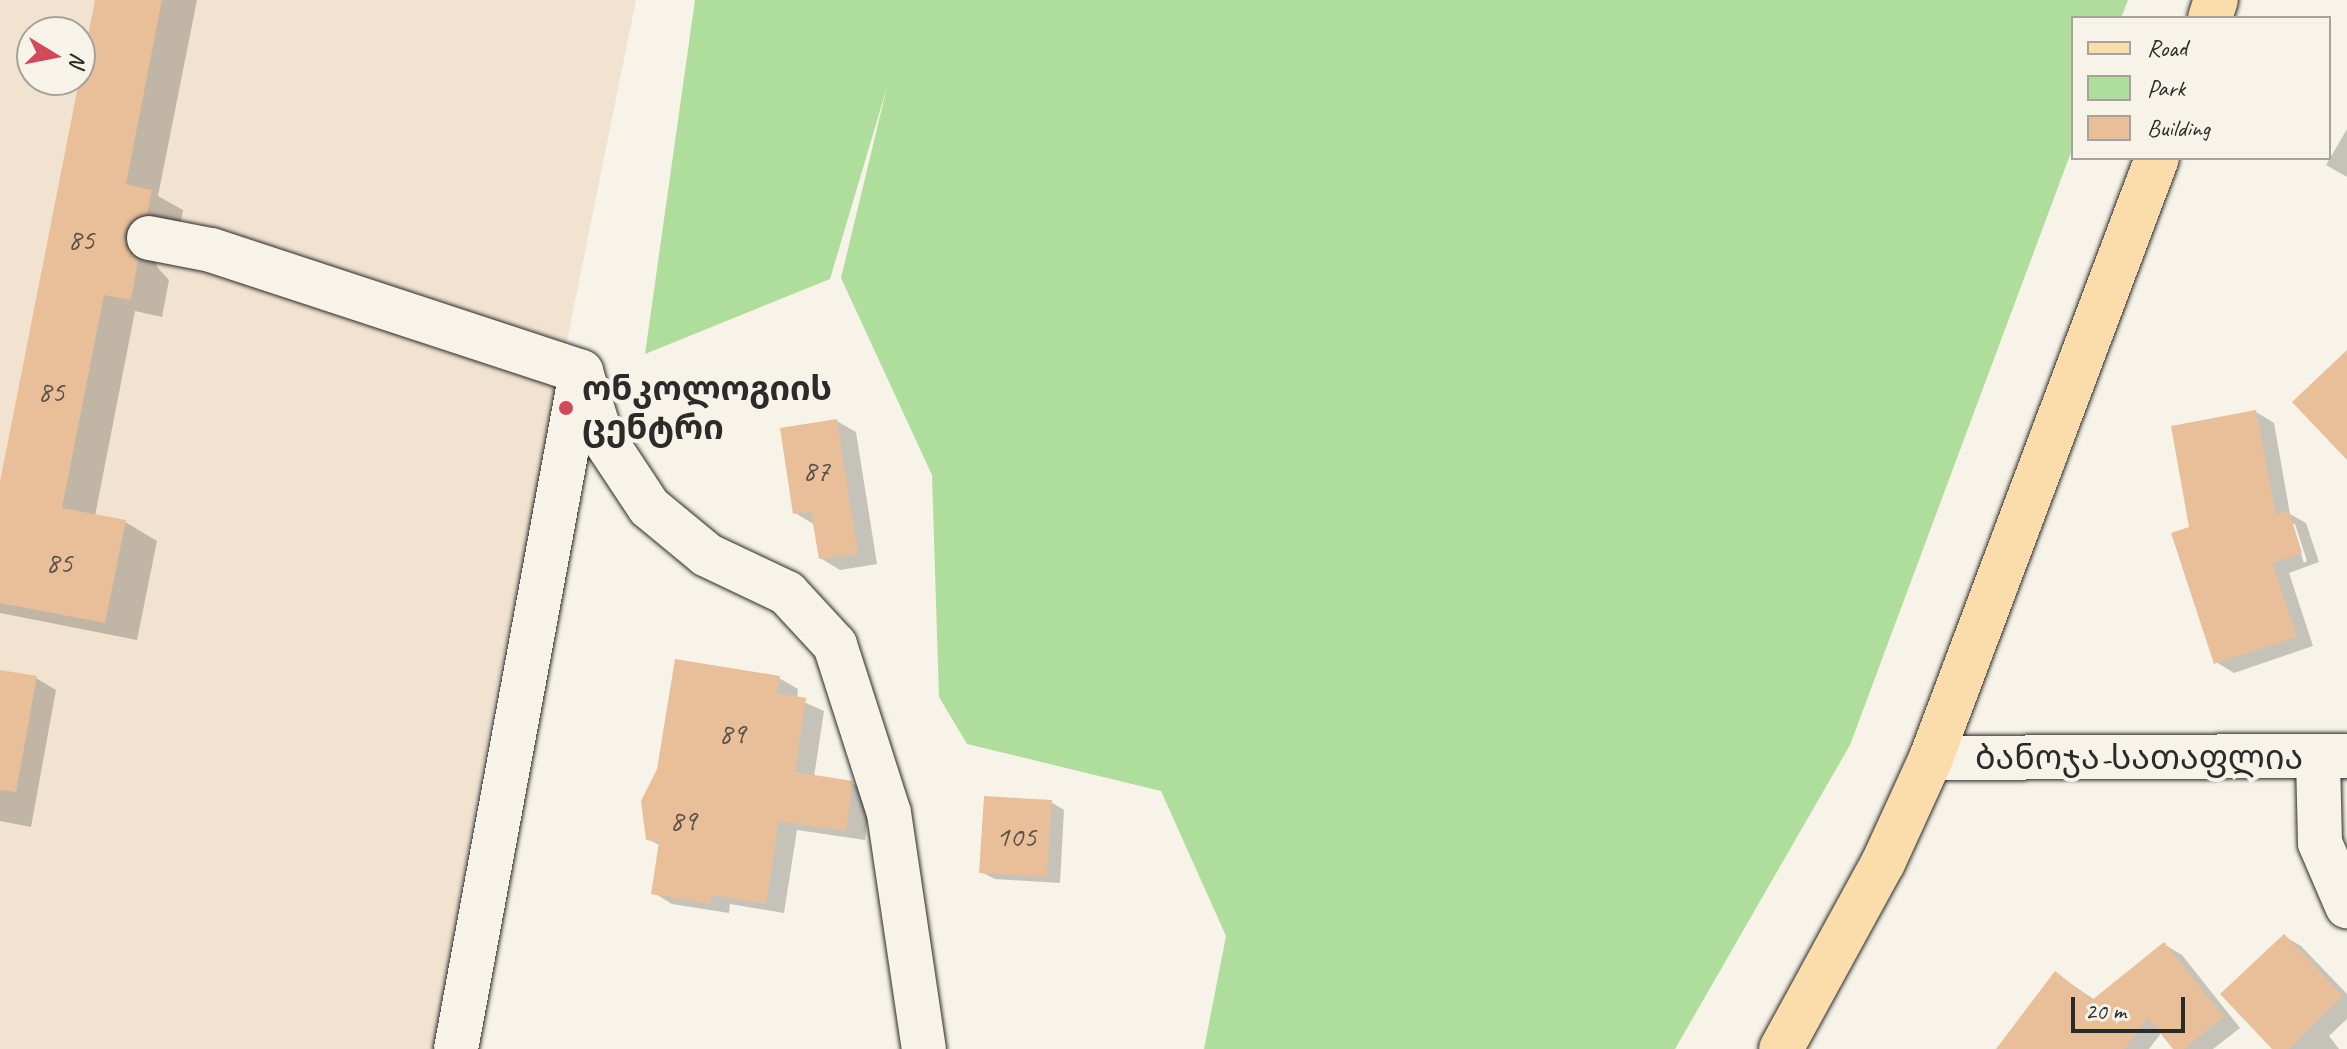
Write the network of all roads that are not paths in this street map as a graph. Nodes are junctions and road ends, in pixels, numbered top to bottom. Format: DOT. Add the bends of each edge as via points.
graph roads {
  1 [pos="2156,160"];
  2 [pos="149,238"];
  3 [pos="581,372"];
  4 [pos="1931,758"];
  5 [pos="2333,758"];
  6 [pos="2347,906"];
  7 [pos="456,1049"];
  8 [pos="924,1049"];
  9 [pos="1781,1049"];
  1 -- 4 [label="main road"];
  2 -- 3 [label="street" via="211,250"];
  3 -- 7 [label="street"];
  3 -- 8 [label="street" via="600,433 649,507 707,555 787,593 835,645 889,813"];
  4 -- 5 [label="street, ბანოჯა-სათაფლია"];
  4 -- 9 [label="main road" via="1883,863"];
  5 -- 6 [label="street" via="2320,843"];
}
